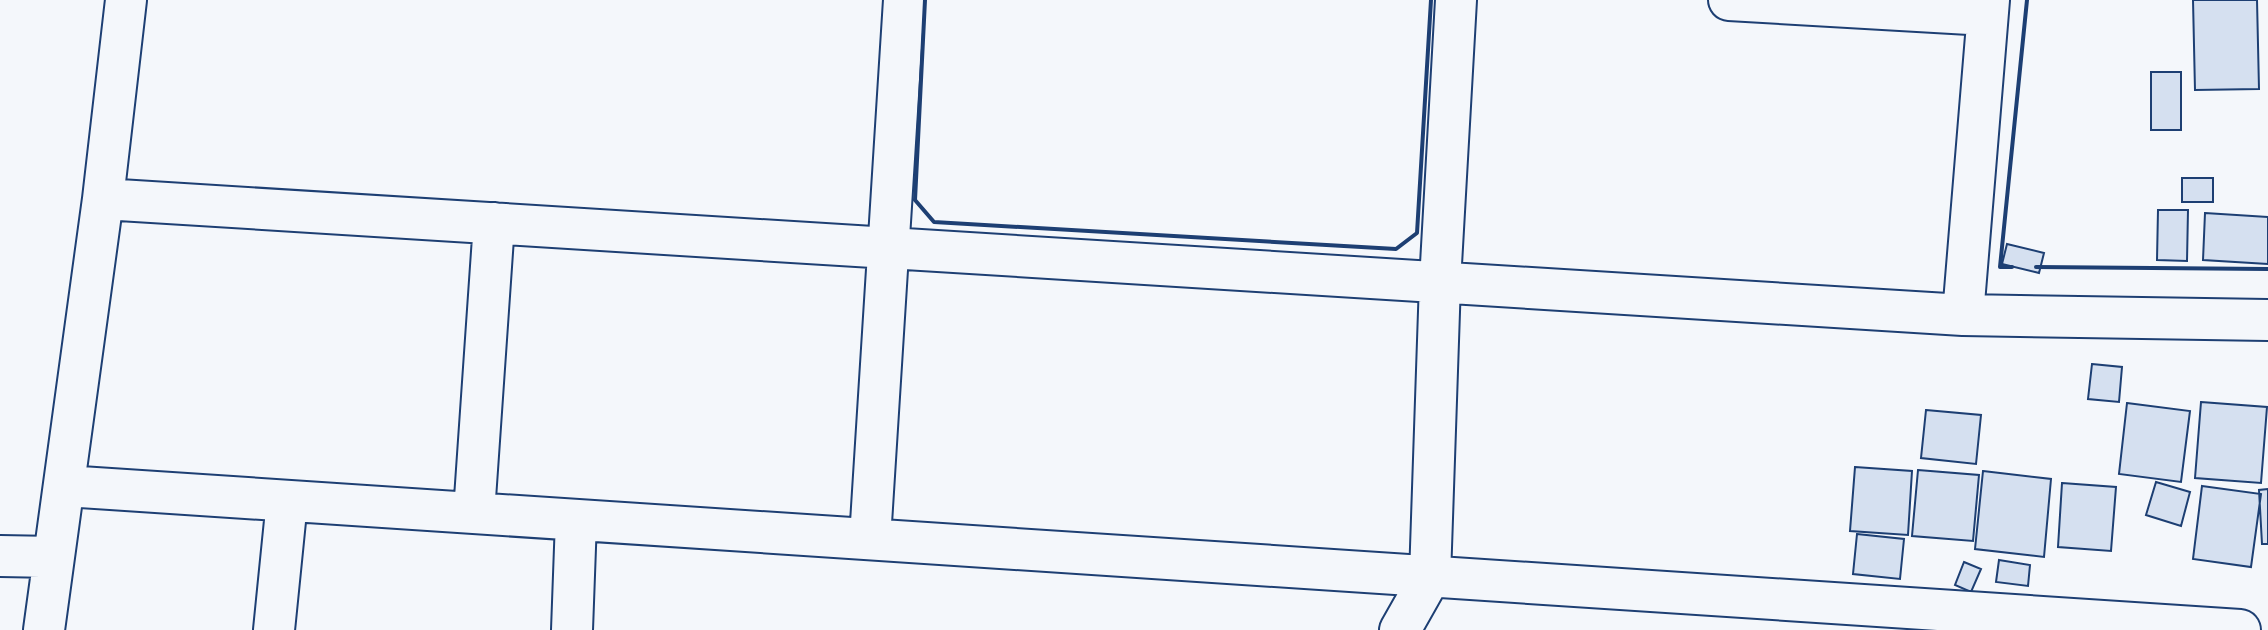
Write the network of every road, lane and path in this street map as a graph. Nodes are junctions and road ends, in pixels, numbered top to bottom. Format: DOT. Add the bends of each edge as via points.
graph roads {
  1 [pos="126,0"];
  2 [pos="904,0"];
  3 [pos="1456,0"];
  4 [pos="1729,0"];
  5 [pos="1988,7"];
  6 [pos="103,199"];
  7 [pos="494,223"];
  8 [pos="887,247"];
  9 [pos="1440,282"];
  10 [pos="1963,315"];
  11 [pos="2268,320"];
  12 [pos="65,486"];
  13 [pos="287,501"];
  14 [pos="474,513"];
  15 [pos="576,520"];
  16 [pos="870,539"];
  17 [pos="0,556"];
  18 [pos="54,557"];
  19 [pos="1430,577"];
  20 [pos="2220,629"];
  21 [pos="44,630"];
  22 [pos="274,630"];
  23 [pos="572,630"];
  24 [pos="1400,630"];
  1 -- 6 [label="street"];
  2 -- 8 [label="street"];
  3 -- 9 [label="street"];
  4 -- 5 [label="street"];
  5 -- 10 [label="street"];
  6 -- 7 [label="street"];
  6 -- 12 [label="street"];
  7 -- 8 [label="street"];
  7 -- 14 [label="street"];
  8 -- 9 [label="street"];
  8 -- 16 [label="street"];
  9 -- 10 [label="street"];
  9 -- 19 [label="street"];
  10 -- 11 [label="street"];
  12 -- 13 [label="street"];
  12 -- 18 [label="street"];
  13 -- 14 [label="street"];
  13 -- 22 [label="street"];
  14 -- 15 [label="street"];
  15 -- 16 [label="street"];
  15 -- 23 [label="street"];
  16 -- 19 [label="street"];
  17 -- 18 [label="street"];
  18 -- 21 [label="street"];
  19 -- 20 [label="street"];
  19 -- 24 [label="street"];
}
